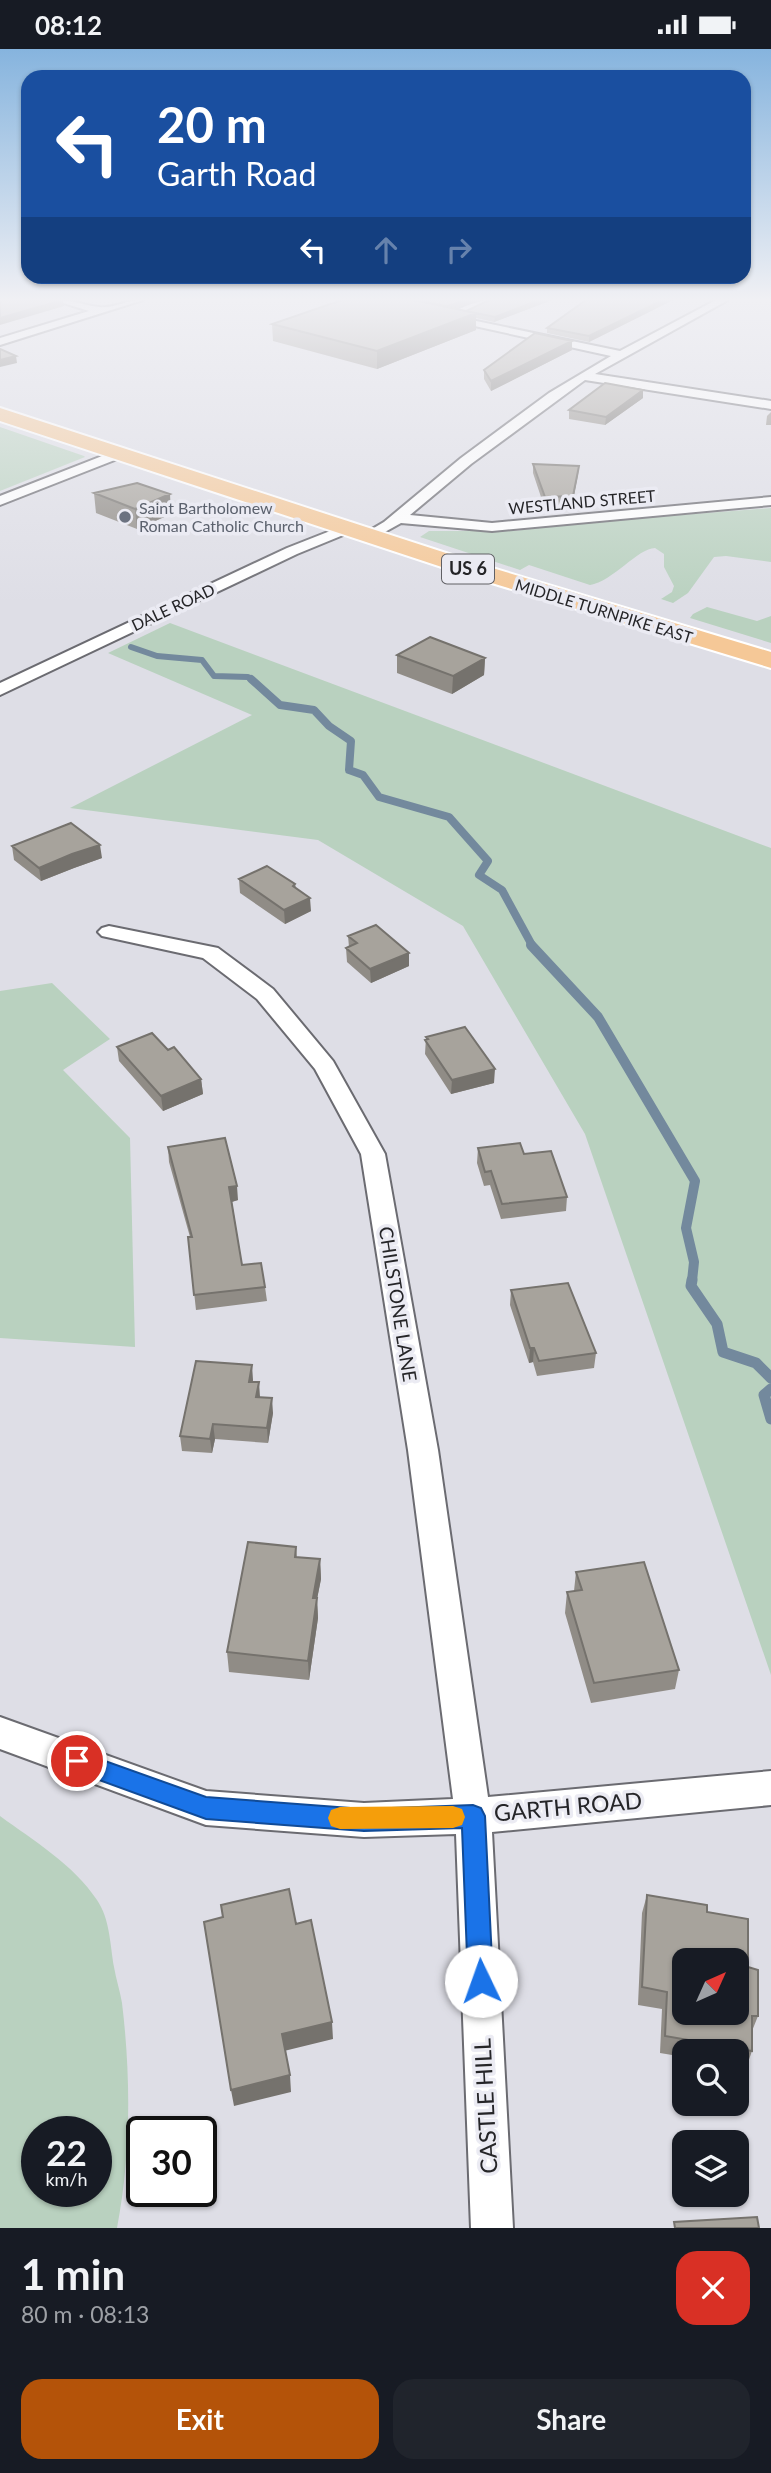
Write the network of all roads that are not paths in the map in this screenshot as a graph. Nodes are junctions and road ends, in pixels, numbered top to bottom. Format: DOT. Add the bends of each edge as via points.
graph roads {
  1 [pos="546,402"];
  2 [pos="750,402"];
  3 [pos="771,405"];
  4 [pos="0,414"];
  5 [pos="120,453"];
  6 [pos="0,501"];
  7 [pos="771,501"];
  8 [pos="397,518"];
  9 [pos="358,531"];
  10 [pos="771,660"];
  11 [pos="0,690"];
  12 [pos="109,932"];
  13 [pos="0,1733"];
  14 [pos="771,1788"];
  15 [pos="473,1816"];
  16 [pos="492,2228"];
  1 -- 8 [label="street, DALE ROAD"];
  2 -- 3 [label="street"];
  4 -- 5 [label="main road, MIDDLE TURNPIKE EAST / US 6"];
  5 -- 6 [label="street"];
  5 -- 9 [label="main road, MIDDLE TURNPIKE EAST / US 6"];
  7 -- 8 [label="street, WESTLAND STREET" via="492,527"];
  8 -- 9 [label="street, DALE ROAD"];
  9 -- 10 [label="main road, MIDDLE TURNPIKE EAST / US 6" via="643,624"];
  9 -- 11 [label="street, DALE ROAD" via="292,551"];
  12 -- 15 [label="street, CHILSTONE LANE" via="211,953 265,994 325,1066 373,1154 423,1450"];
  13 -- 15 [label="street, GARTH ROAD" via="206,1808 364,1820"];
  14 -- 15 [label="street, GARTH ROAD"];
  15 -- 16 [label="street, CASTLE HILL"];
}
